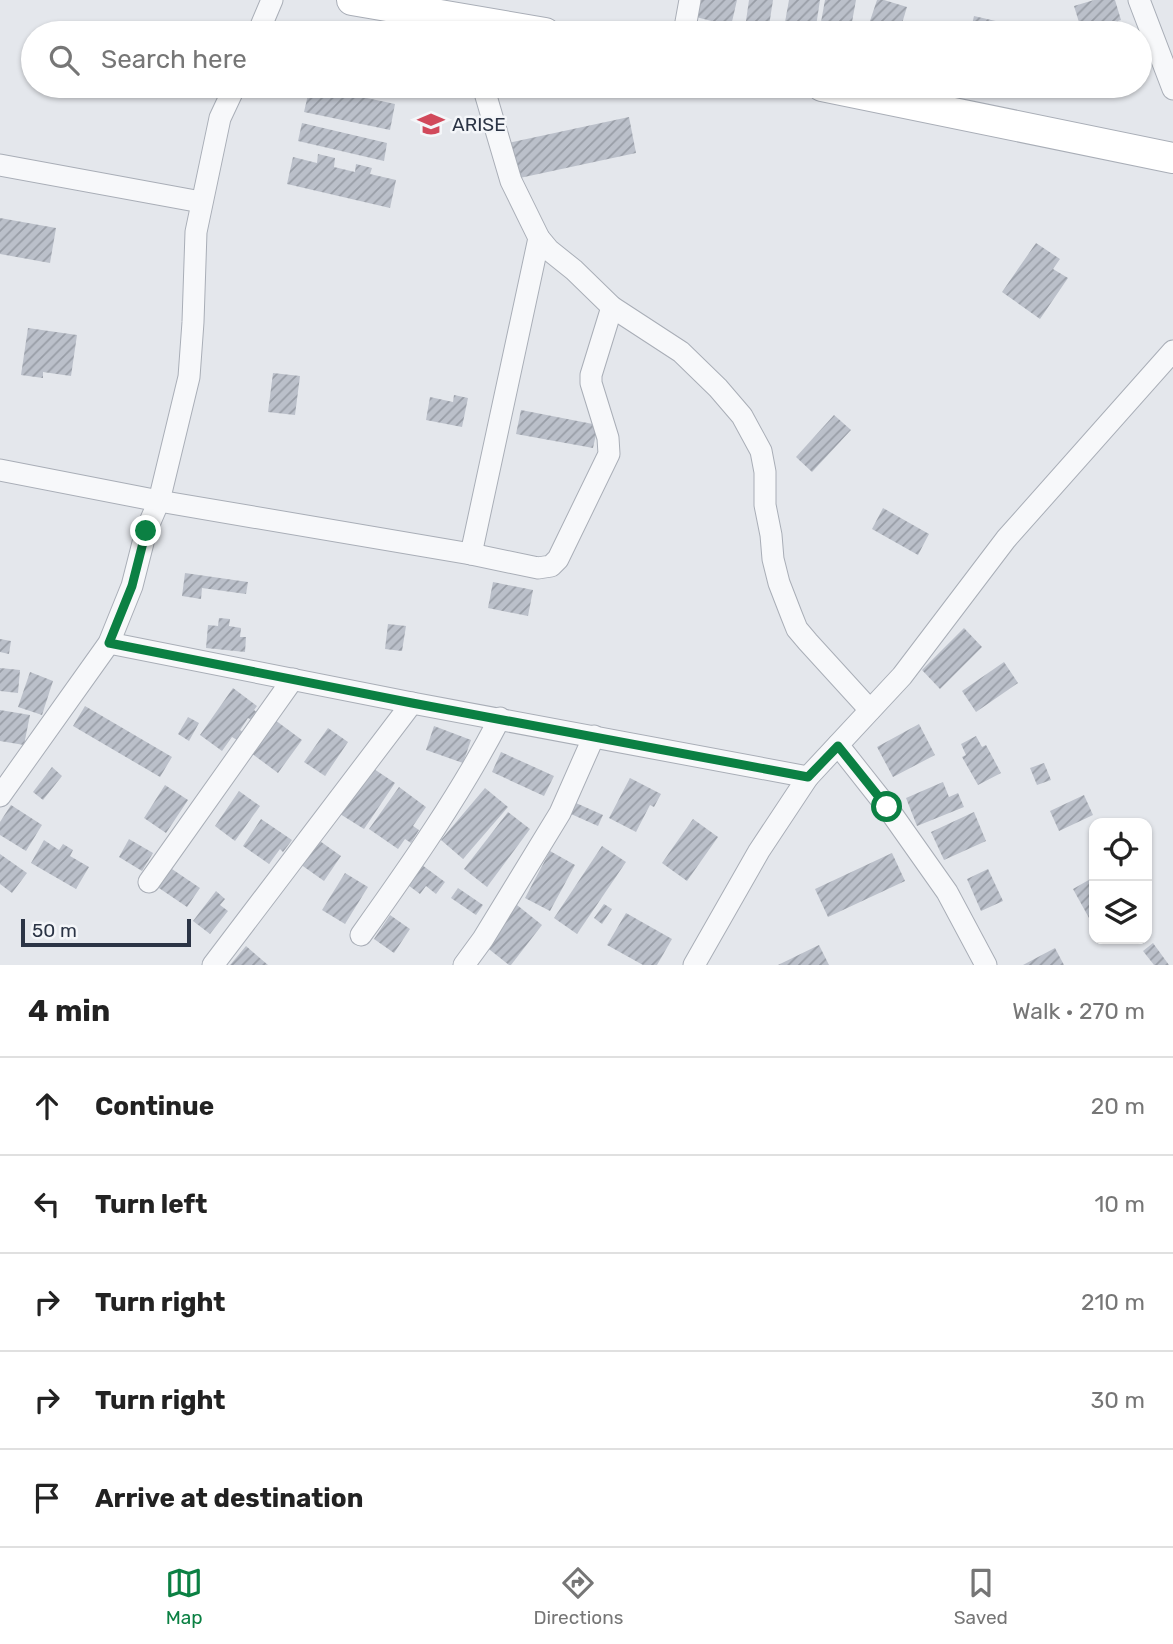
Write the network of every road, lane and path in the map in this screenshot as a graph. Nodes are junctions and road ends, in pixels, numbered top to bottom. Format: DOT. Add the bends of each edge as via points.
graph roads {
  1 [pos="272,0"];
  2 [pos="352,0"];
  3 [pos="690,0"];
  4 [pos="1139,0"];
  5 [pos="457,17"];
  6 [pos="263,21"];
  7 [pos="479,21"];
  8 [pos="686,21"];
  9 [pos="1147,21"];
  10 [pos="1152,34"];
  11 [pos="1173,89"];
  12 [pos="229,98"];
  13 [pos="486,98"];
  14 [pos="880,98"];
  15 [pos="1173,158"];
  16 [pos="0,165"];
  17 [pos="201,202"];
  18 [pos="539,238"];
  19 [pos="612,307"];
  20 [pos="1173,351"];
  21 [pos="0,470"];
  22 [pos="159,501"];
  23 [pos="471,554"];
  24 [pos="109,643"];
  25 [pos="293,679"];
  26 [pos="412,703"];
  27 [pos="870,710"];
  28 [pos="500,718"];
  29 [pos="594,736"];
  30 [pos="838,746"];
  31 [pos="808,777"];
  32 [pos="0,796"];
  33 [pos="149,883"];
  34 [pos="361,935"];
  35 [pos="213,965"];
  36 [pos="464,965"];
  37 [pos="694,965"];
  38 [pos="986,965"];
  1 -- 6 [label="street"];
  2 -- 5 [label="street"];
  3 -- 8 [label="street"];
  4 -- 9 [label="street"];
  5 -- 7 [label="street"];
  10 -- 11 [label="street"];
  12 -- 17 [label="street" via="220,118"];
  13 -- 18 [label="street" via="510,181"];
  14 -- 15 [label="street"];
  16 -- 17 [label="street"];
  17 -- 22 [label="street" via="188,377"];
  18 -- 19 [label="street"];
  18 -- 23 [label="street"];
  19 -- 23 [label="street" via="591,383 609,454 558,559 551,566 538,568"];
  19 -- 27 [label="street" via="681,352 742,416 761,451 773,559 797,629"];
  20 -- 27 [label="street" via="1006,539 902,676"];
  21 -- 22 [label="street"];
  22 -- 23 [label="street"];
  22 -- 24 [label="street"];
  24 -- 25 [label="street"];
  24 -- 32 [label="street"];
  25 -- 26 [label="street"];
  25 -- 33 [label="street"];
  26 -- 28 [label="street"];
  26 -- 35 [label="street"];
  27 -- 30 [label="street"];
  28 -- 29 [label="street"];
  28 -- 34 [label="street" via="442,818"];
  29 -- 31 [label="street"];
  29 -- 36 [label="street" via="560,813"];
  30 -- 31 [label="street"];
  30 -- 38 [label="street" via="947,892"];
  31 -- 37 [label="street" via="759,851"];
}
